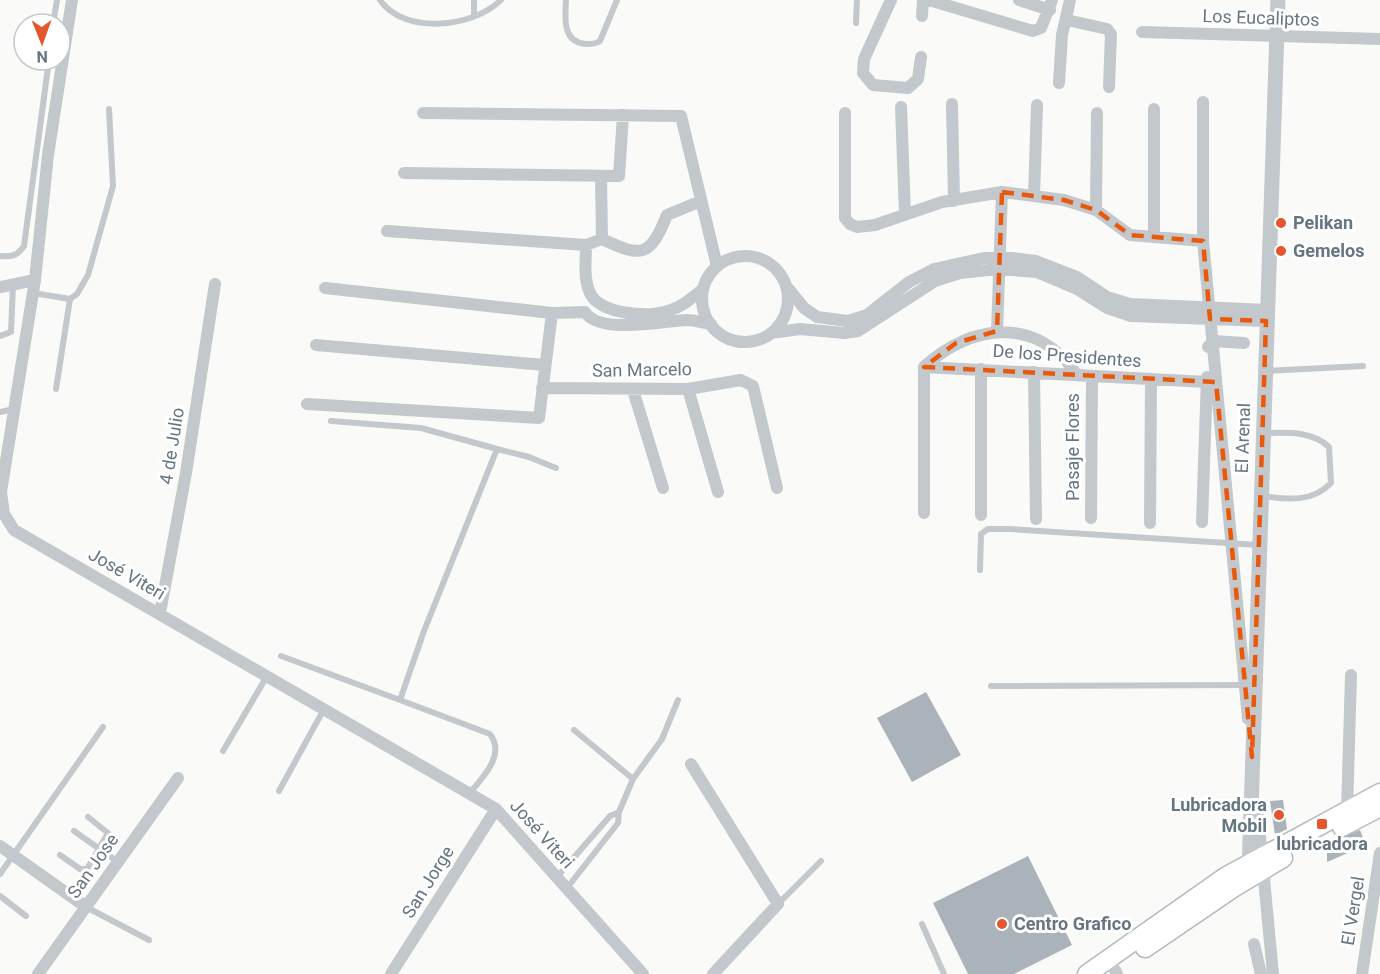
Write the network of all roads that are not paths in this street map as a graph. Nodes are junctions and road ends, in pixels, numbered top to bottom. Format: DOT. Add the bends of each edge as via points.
graph roads {
  1 [pos="72,0"];
  2 [pos="380,0"];
  3 [pos="474,0"];
  4 [pos="501,0"];
  5 [pos="566,0"];
  6 [pos="617,0"];
  7 [pos="856,0"];
  8 [pos="923,0"];
  9 [pos="929,0"];
  10 [pos="1019,0"];
  11 [pos="1070,0"];
  12 [pos="1278,0"];
  13 [pos="890,2"];
  14 [pos="1051,5"];
  15 [pos="474,16"];
  16 [pos="922,16"];
  17 [pos="1067,20"];
  18 [pos="856,23"];
  19 [pos="1142,32"];
  20 [pos="1276,36"];
  21 [pos="1380,39"];
  22 [pos="921,57"];
  23 [pos="47,72"];
  24 [pos="1059,83"];
  25 [pos="1109,87"];
  26 [pos="1203,102"];
  27 [pos="952,104"];
  28 [pos="1037,105"];
  29 [pos="901,107"];
  30 [pos="109,109"];
  31 [pos="1154,109"];
  32 [pos="423,113"];
  33 [pos="845,113"];
  34 [pos="1097,113"];
  35 [pos="623,115"];
  36 [pos="404,173"];
  37 [pos="601,176"];
  38 [pos="1002,192"];
  39 [pos="1034,196"];
  40 [pos="701,201"];
  41 [pos="954,201"];
  42 [pos="1096,210"];
  43 [pos="905,214"];
  44 [pos="387,231"];
  45 [pos="1154,237"];
  46 [pos="602,239"];
  47 [pos="1203,241"];
  48 [pos="586,245"];
  49 [pos="0,256"];
  50 [pos="999,263"];
  51 [pos="717,266"];
  52 [pos="35,280"];
  53 [pos="215,284"];
  54 [pos="6,285"];
  55 [pos="787,287"];
  56 [pos="325,288"];
  57 [pos="703,289"];
  58 [pos="905,292"];
  59 [pos="33,293"];
  60 [pos="70,299"];
  61 [pos="595,300"];
  62 [pos="585,312"];
  63 [pos="552,313"];
  64 [pos="1266,315"];
  65 [pos="711,324"];
  66 [pos="997,332"];
  67 [pos="771,333"];
  68 [pos="0,336"];
  69 [pos="1244,343"];
  70 [pos="316,345"];
  71 [pos="544,365"];
  72 [pos="1363,366"];
  73 [pos="924,368"];
  74 [pos="981,369"];
  75 [pos="1264,371"];
  76 [pos="1034,372"];
  77 [pos="1077,375"];
  78 [pos="1092,376"];
  79 [pos="1151,380"];
  80 [pos="1207,382"];
  81 [pos="542,388"];
  82 [pos="56,389"];
  83 [pos="688,389"];
  84 [pos="633,390"];
  85 [pos="307,404"];
  86 [pos="14,409"];
  87 [pos="0,412"];
  88 [pos="331,421"];
  89 [pos="1262,433"];
  90 [pos="497,449"];
  91 [pos="556,468"];
  92 [pos="663,488"];
  93 [pos="777,488"];
  94 [pos="718,492"];
  95 [pos="1260,496"];
  96 [pos="924,513"];
  97 [pos="981,515"];
  98 [pos="1091,518"];
  99 [pos="1036,519"];
  100 [pos="1202,522"];
  101 [pos="1149,523"];
  102 [pos="1259,545"];
  103 [pos="980,570"];
  104 [pos="160,613"];
  105 [pos="281,656"];
  106 [pos="267,675"];
  107 [pos="1351,675"];
  108 [pos="1254,685"];
  109 [pos="991,686"];
  110 [pos="400,700"];
  111 [pos="678,700"];
  112 [pos="324,709"];
  113 [pos="103,727"];
  114 [pos="574,730"];
  115 [pos="223,751"];
  116 [pos="691,764"];
  117 [pos="178,778"];
  118 [pos="633,779"];
  119 [pos="279,791"];
  120 [pos="1380,793"];
  121 [pos="469,794"];
  122 [pos="1380,807"];
  123 [pos="496,809"];
  124 [pos="1347,811"];
  125 [pos="619,812"];
  126 [pos="88,817"];
  127 [pos="74,831"];
  128 [pos="0,846"];
  129 [pos="100,849"];
  130 [pos="1380,853"];
  131 [pos="13,854"];
  132 [pos="60,855"];
  133 [pos="821,861"];
  134 [pos="118,862"];
  135 [pos="1249,870"];
  136 [pos="0,874"];
  137 [pos="557,877"];
  138 [pos="1378,877"];
  139 [pos="567,888"];
  140 [pos="0,896"];
  141 [pos="778,904"];
  142 [pos="86,907"];
  143 [pos="26,916"];
  144 [pos="922,924"];
  145 [pos="149,940"];
  146 [pos="1254,944"];
  147 [pos="1113,972"];
  148 [pos="38,974"];
  149 [pos="391,974"];
  150 [pos="643,974"];
  151 [pos="712,974"];
  152 [pos="944,974"];
  153 [pos="1087,974"];
  154 [pos="1261,974"];
  155 [pos="1273,974"];
  156 [pos="1362,974"];
  1 -- 52 [label="street, José Viteri" via="48,155"];
  2 -- 15 [label="lane" via="388,12 416,22 461,21"];
  3 -- 15 [label="lane"];
  4 -- 15 [label="lane"];
  5 -- 6 [label="lane" via="565,20 570,37 574,42 591,44 600,41"];
  7 -- 18 [label="lane"];
  8 -- 16 [label="street"];
  9 -- 14 [label="street" via="1033,31 1041,28"];
  10 -- 14 [label="street"];
  11 -- 17 [label="street"];
  12 -- 20 [label="street, El Arenal"];
  13 -- 22 [label="street" via="864,59 863,73 873,85 908,88 918,79"];
  17 -- 24 [label="street" via="1062,35"];
  17 -- 25 [label="street" via="1107,29 1111,34"];
  19 -- 20 [label="street, Los Eucaliptos"];
  20 -- 21 [label="street, Los Eucaliptos"];
  20 -- 64 [label="street, El Arenal"];
  23 -- 49 [label="lane" via="24,246 19,254"];
  26 -- 47 [label="street"];
  27 -- 41 [label="street"];
  28 -- 39 [label="street"];
  29 -- 43 [label="street"];
  30 -- 60 [label="lane" via="113,186 88,275"];
  31 -- 45 [label="street"];
  32 -- 35 [label="street"];
  33 -- 43 [label="street" via="845,218 857,228"];
  34 -- 42 [label="street"];
  35 -- 37 [label="street" via="619,176"];
  35 -- 40 [label="street" via="681,116"];
  36 -- 37 [label="street"];
  37 -- 46 [label="street"];
  38 -- 39 [label="street"];
  38 -- 41 [label="street"];
  38 -- 50 [label="street"];
  39 -- 42 [label="street"];
  40 -- 46 [label="street" via="667,215 658,238 648,249 627,250"];
  40 -- 51 [label="street"];
  41 -- 43 [label="street"];
  42 -- 45 [label="street" via="1130,235"];
  44 -- 48 [label="street"];
  45 -- 47 [label="street"];
  46 -- 48 [label="street"];
  47 -- 155 [label="street"];
  48 -- 61 [label="street" via="585,268"];
  50 -- 58 [label="street"];
  50 -- 64 [label="street" via="1080,285 1107,308 1131,316"];
  50 -- 66 [label="street"];
  51 -- 55 [label="street" via="736,257 758,258 781,274"];
  51 -- 57 [label="street"];
  52 -- 54 [label="street"];
  52 -- 59 [label="street, José Viteri"];
  53 -- 104 [label="street, 4 de Julio"];
  54 -- 68 [label="lane" via="12,325 10,332"];
  55 -- 58 [label="street" via="817,317 838,321 867,315"];
  55 -- 67 [label="street" via="788,306 781,324"];
  56 -- 63 [label="street"];
  57 -- 61 [label="street" via="665,313 632,315"];
  57 -- 65 [label="street" via="705,312"];
  58 -- 67 [label="street" via="858,331 800,329"];
  59 -- 60 [label="lane"];
  59 -- 86 [label="street, José Viteri"];
  60 -- 82 [label="lane"];
  61 -- 62 [label="street"];
  62 -- 63 [label="street"];
  62 -- 65 [label="street" via="592,319 632,326 689,320"];
  63 -- 71 [label="street"];
  64 -- 75 [label="street, El Arenal"];
  65 -- 67 [label="street" via="733,340 753,341"];
  66 -- 73 [label="street" via="956,343"];
  66 -- 77 [label="street" via="1036,339 1066,360"];
  69 -- 80 [label="street" via="1214,341 1209,346"];
  70 -- 71 [label="street"];
  71 -- 81 [label="street"];
  72 -- 75 [label="lane"];
  73 -- 74 [label="street, De los Presidentes"];
  73 -- 96 [label="street"];
  74 -- 76 [label="street, De los Presidentes"];
  74 -- 97 [label="street"];
  75 -- 89 [label="street, El Arenal"];
  76 -- 77 [label="street, De los Presidentes"];
  76 -- 99 [label="street"];
  77 -- 78 [label="street, De los Presidentes"];
  78 -- 79 [label="street, De los Presidentes"];
  78 -- 98 [label="street, Pasaje Flores"];
  79 -- 80 [label="street, De los Presidentes"];
  79 -- 101 [label="street"];
  80 -- 100 [label="street"];
  81 -- 84 [label="street, San Marcelo"];
  81 -- 85 [label="street" via="539,418"];
  83 -- 84 [label="street, San Marcelo"];
  83 -- 93 [label="street, San Marcelo" via="741,380 753,386"];
  83 -- 94 [label="street"];
  84 -- 92 [label="street"];
  86 -- 87 [label="lane"];
  86 -- 104 [label="street, José Viteri" via="2,492 4,514 14,531"];
  88 -- 90 [label="lane" via="421,428"];
  89 -- 95 [label="street, El Arenal"];
  89 -- 95 [label="lane" via="1294,432 1323,441 1329,447 1331,483 1322,493 1308,498"];
  90 -- 91 [label="lane" via="529,456"];
  90 -- 110 [label="lane"];
  95 -- 102 [label="street, El Arenal"];
  102 -- 103 [label="lane" via="1010,528 981,534"];
  102 -- 108 [label="street, El Arenal"];
  104 -- 106 [label="street, José Viteri"];
  105 -- 110 [label="lane"];
  106 -- 112 [label="street, José Viteri"];
  106 -- 115 [label="lane"];
  107 -- 124 [label="street"];
  108 -- 109 [label="lane"];
  108 -- 135 [label="street, El Arenal"];
  110 -- 121 [label="lane" via="490,734 496,741 495,759"];
  111 -- 118 [label="lane" via="662,739"];
  112 -- 119 [label="lane"];
  112 -- 121 [label="street, José Viteri"];
  113 -- 131 [label="lane"];
  114 -- 118 [label="lane"];
  116 -- 141 [label="street"];
  117 -- 134 [label="street, San Jose"];
  118 -- 125 [label="lane"];
  120 -- 124 [label="main road"];
  121 -- 123 [label="street, José Viteri"];
  122 -- 135 [label="main road"];
  123 -- 137 [label="street, José Viteri"];
  123 -- 149 [label="street, San Jorge"];
  124 -- 135 [label="main road"];
  125 -- 137 [label="lane" via="610,816"];
  125 -- 139 [label="lane" via="618,823"];
  126 -- 129 [label="lane" via="108,832"];
  127 -- 129 [label="lane"];
  128 -- 131 [label="street"];
  129 -- 132 [label="lane" via="83,870"];
  129 -- 134 [label="lane"];
  130 -- 138 [label="street, El Vergel"];
  131 -- 136 [label="lane"];
  131 -- 142 [label="street"];
  133 -- 141 [label="lane"];
  134 -- 142 [label="street, San Jose"];
  135 -- 147 [label="main road"];
  135 -- 153 [label="main road"];
  137 -- 139 [label="street, José Viteri"];
  138 -- 156 [label="street, El Vergel"];
  139 -- 150 [label="street, José Viteri"];
  140 -- 143 [label="lane"];
  141 -- 151 [label="street"];
  142 -- 145 [label="lane"];
  142 -- 148 [label="street, San Jose"];
  144 -- 152 [label="lane"];
  146 -- 154 [label="street"];
}
